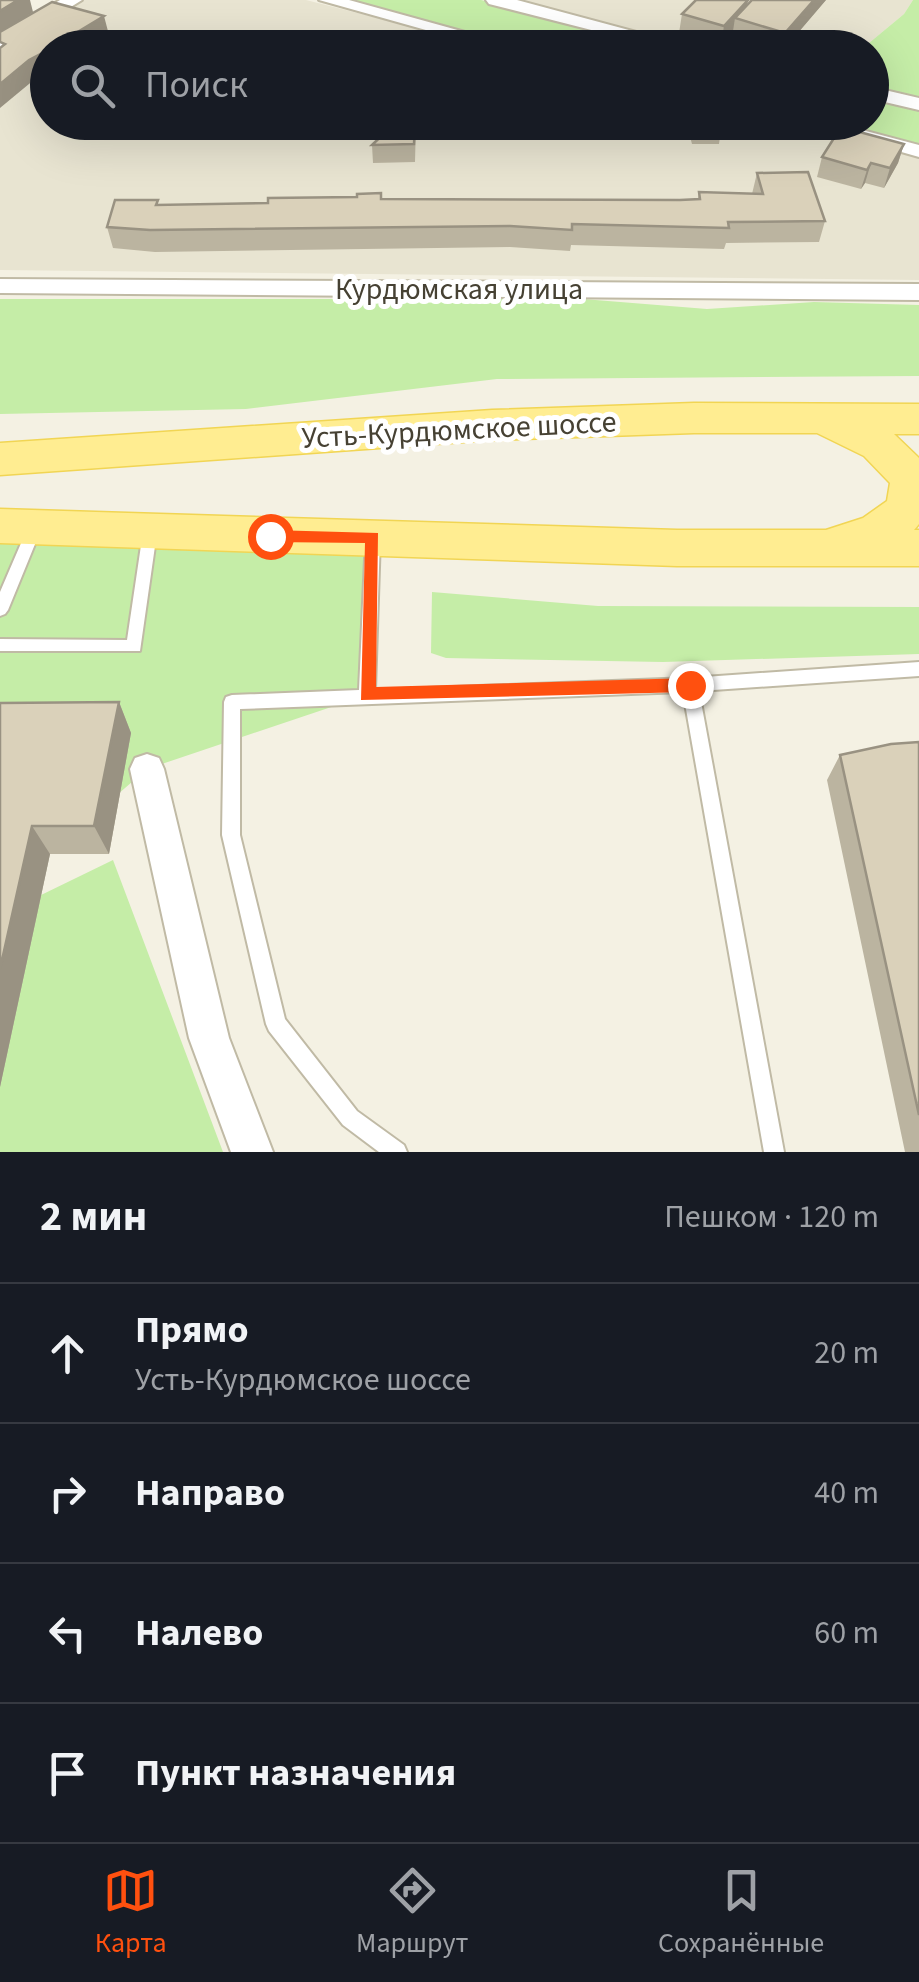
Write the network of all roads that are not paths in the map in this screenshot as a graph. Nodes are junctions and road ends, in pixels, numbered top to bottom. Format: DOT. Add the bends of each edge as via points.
graph roads {
  1 [pos="73,0"];
  2 [pos="328,0"];
  3 [pos="495,0"];
  4 [pos="444,30"];
  5 [pos="615,30"];
  6 [pos="0,45"];
  7 [pos="889,97"];
  8 [pos="919,104"];
  9 [pos="874,140"];
  10 [pos="919,152"];
  11 [pos="0,286"];
  12 [pos="919,292"];
  13 [pos="919,419"];
  14 [pos="813,420"];
  15 [pos="0,459"];
  16 [pos="17,527"];
  17 [pos="150,532"];
  18 [pos="373,537"];
  19 [pos="821,548"];
  20 [pos="919,548"];
  21 [pos="0,610"];
  22 [pos="0,646"];
  23 [pos="919,669"];
  24 [pos="690,685"];
  25 [pos="367,695"];
  26 [pos="147,769"];
  27 [pos="252,1152"];
  28 [pos="397,1152"];
  29 [pos="774,1152"];
  1 -- 6 [label="street"];
  2 -- 4 [label="street"];
  3 -- 5 [label="street"];
  7 -- 8 [label="street"];
  9 -- 10 [label="street"];
  11 -- 12 [label="street, Курдюмская улица"];
  13 -- 14 [label="main road, Усть-Курдюмское шоссе"];
  14 -- 15 [label="main road, Усть-Курдюмское шоссе" via="492,426"];
  14 -- 19 [label="main road" via="872,438 912,483 907,510 888,527"];
  16 -- 17 [label="main road"];
  16 -- 21 [label="lane"];
  17 -- 18 [label="main road"];
  17 -- 22 [label="lane" via="134,646"];
  18 -- 19 [label="main road"];
  18 -- 25 [label="lane"];
  19 -- 20 [label="main road"];
  23 -- 24 [label="lane"];
  24 -- 25 [label="lane"];
  24 -- 29 [label="lane"];
  25 -- 28 [label="lane" via="232,702 231,835 276,1024 350,1118"];
  26 -- 27 [label="street" via="209,1038"];
}
